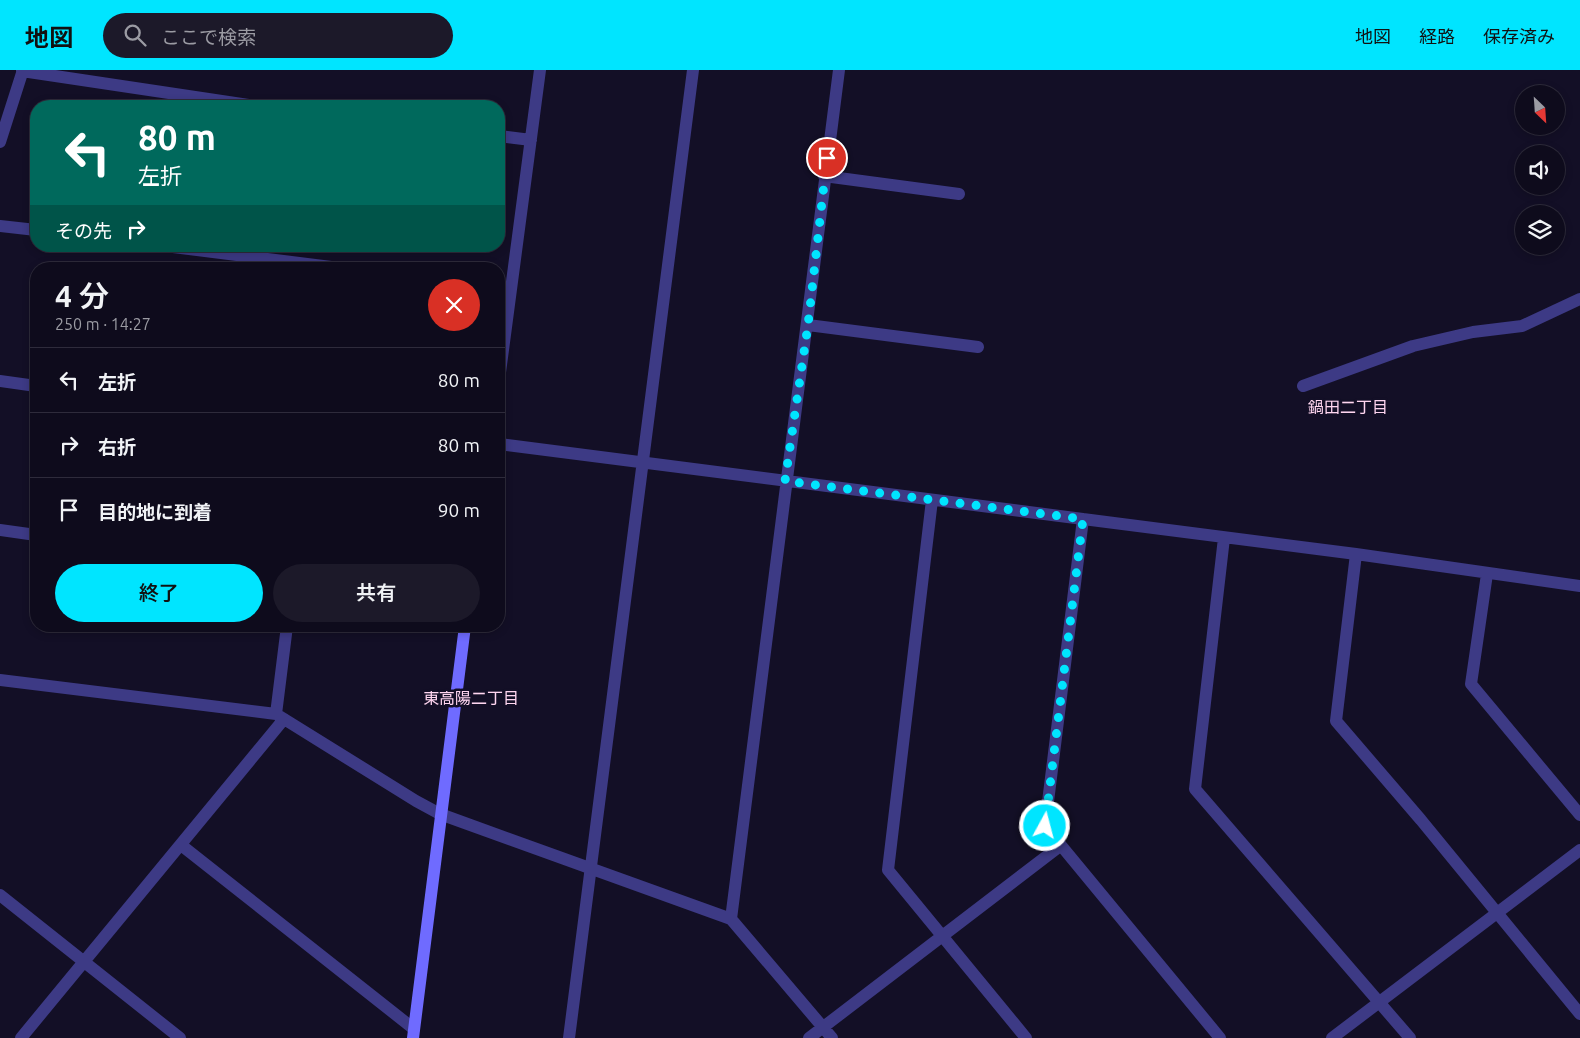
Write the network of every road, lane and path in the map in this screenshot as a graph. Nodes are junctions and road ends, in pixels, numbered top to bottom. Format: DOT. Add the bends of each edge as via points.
graph roads {
  1 [pos="23,70"];
  2 [pos="540,70"];
  3 [pos="693,70"];
  4 [pos="839,70"];
  5 [pos="217,100"];
  6 [pos="505,137"];
  7 [pos="532,140"];
  8 [pos="0,142"];
  9 [pos="824,176"];
  10 [pos="959,194"];
  11 [pos="0,226"];
  12 [pos="30,229"];
  13 [pos="213,252"];
  14 [pos="292,262"];
  15 [pos="505,288"];
  16 [pos="1580,299"];
  17 [pos="808,325"];
  18 [pos="978,347"];
  19 [pos="0,382"];
  20 [pos="30,385"];
  21 [pos="1303,386"];
  22 [pos="505,445"];
  23 [pos="644,463"];
  24 [pos="785,481"];
  25 [pos="932,500"];
  26 [pos="1083,519"];
  27 [pos="0,530"];
  28 [pos="30,534"];
  29 [pos="1224,538"];
  30 [pos="1356,554"];
  31 [pos="1487,574"];
  32 [pos="1580,586"];
  33 [pos="287,632"];
  34 [pos="464,632"];
  35 [pos="0,680"];
  36 [pos="280,717"];
  37 [pos="440,814"];
  38 [pos="1580,815"];
  39 [pos="181,845"];
  40 [pos="1060,846"];
  41 [pos="1580,850"];
  42 [pos="590,868"];
  43 [pos="0,895"];
  44 [pos="1495,913"];
  45 [pos="731,919"];
  46 [pos="942,937"];
  47 [pos="84,961"];
  48 [pos="1380,1002"];
  49 [pos="1580,1014"];
  50 [pos="823,1027"];
  51 [pos="414,1034"];
  52 [pos="21,1038"];
  53 [pos="180,1038"];
  54 [pos="569,1038"];
  55 [pos="809,1038"];
  56 [pos="832,1038"];
  57 [pos="1026,1038"];
  58 [pos="1220,1038"];
  59 [pos="1332,1038"];
  60 [pos="1410,1038"];
  1 -- 5 [label="street"];
  1 -- 8 [label="street"];
  2 -- 7 [label="street"];
  3 -- 23 [label="street"];
  4 -- 9 [label="street"];
  6 -- 7 [label="street"];
  7 -- 15 [label="street"];
  9 -- 10 [label="street"];
  9 -- 17 [label="street"];
  11 -- 12 [label="street"];
  13 -- 14 [label="street"];
  16 -- 21 [label="street" via="1522,326 1473,332 1413,346"];
  17 -- 18 [label="street"];
  17 -- 24 [label="street"];
  19 -- 20 [label="street"];
  22 -- 23 [label="street"];
  23 -- 24 [label="street"];
  23 -- 42 [label="street"];
  24 -- 25 [label="street"];
  24 -- 45 [label="street"];
  25 -- 26 [label="street"];
  25 -- 46 [label="street" via="888,870"];
  26 -- 29 [label="street"];
  26 -- 40 [label="street" via="1045,826"];
  27 -- 28 [label="street"];
  29 -- 30 [label="street"];
  29 -- 48 [label="street" via="1196,789"];
  30 -- 31 [label="street"];
  30 -- 44 [label="street" via="1336,721"];
  31 -- 32 [label="street"];
  31 -- 38 [label="street" via="1471,684"];
  33 -- 36 [label="street"];
  34 -- 37 [label="street"];
  35 -- 36 [label="street"];
  36 -- 37 [label="street"];
  36 -- 39 [label="street"];
  37 -- 42 [label="street"];
  37 -- 51 [label="street"];
  39 -- 47 [label="street"];
  39 -- 51 [label="street"];
  40 -- 46 [label="street"];
  40 -- 58 [label="street"];
  41 -- 44 [label="street"];
  42 -- 45 [label="street"];
  42 -- 54 [label="street"];
  43 -- 47 [label="street"];
  44 -- 48 [label="street"];
  44 -- 49 [label="street"];
  45 -- 50 [label="street"];
  46 -- 50 [label="street"];
  46 -- 57 [label="street"];
  47 -- 52 [label="street"];
  47 -- 53 [label="street"];
  48 -- 59 [label="street"];
  48 -- 60 [label="street"];
  50 -- 55 [label="street"];
  50 -- 56 [label="street"];
}
